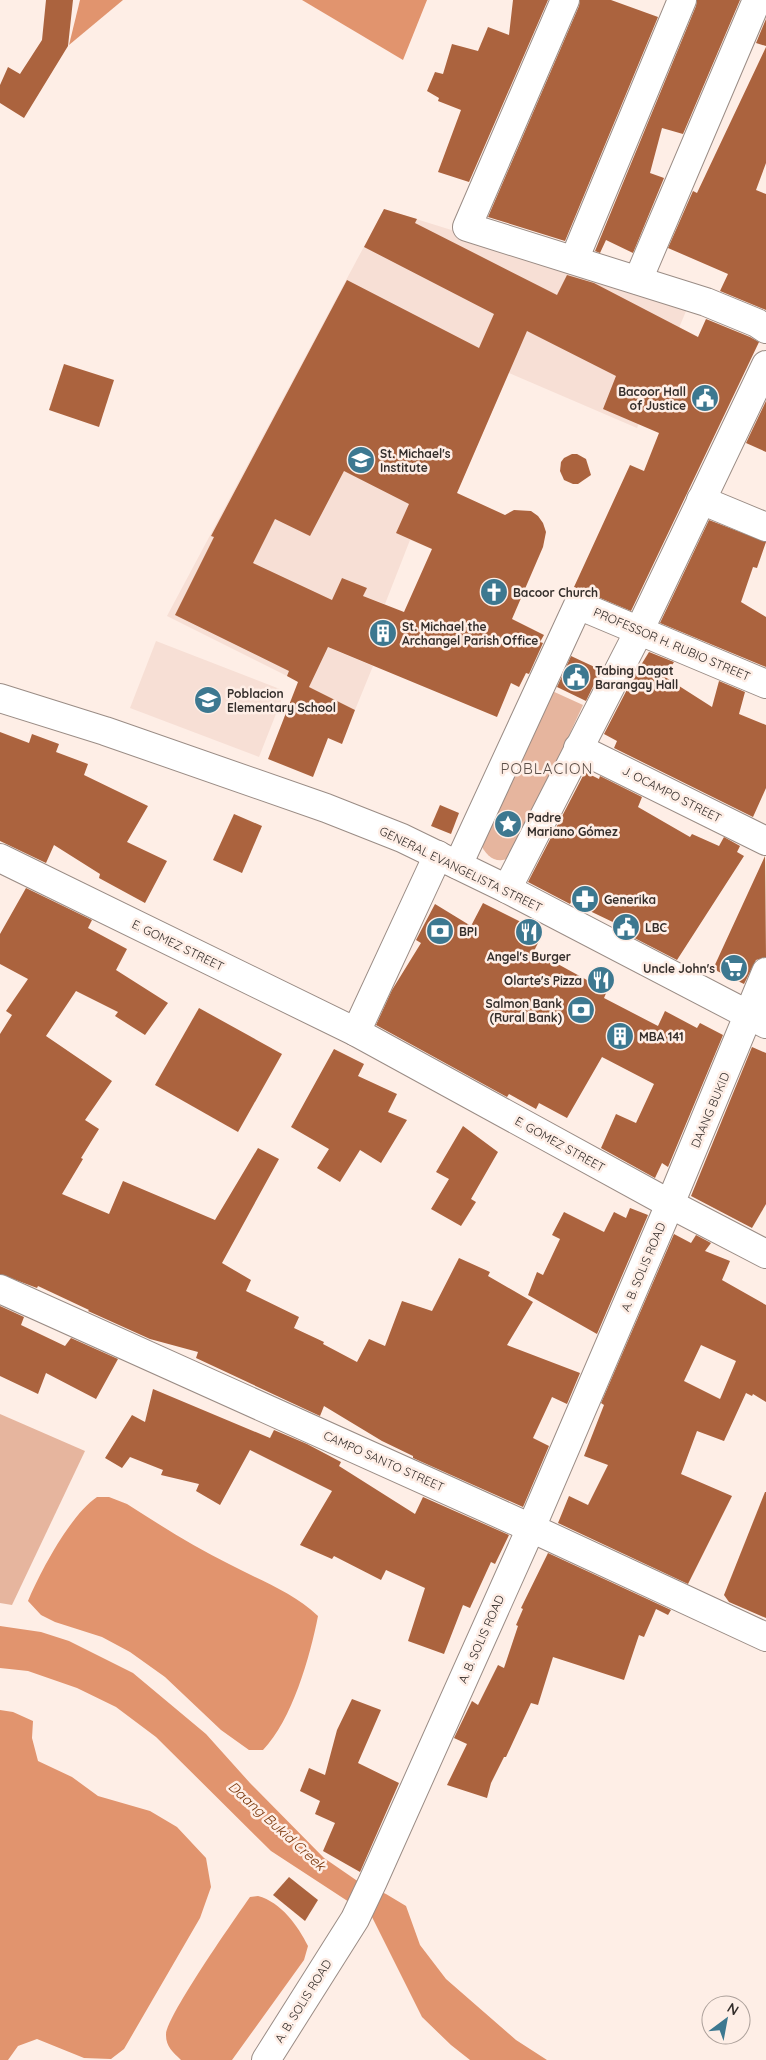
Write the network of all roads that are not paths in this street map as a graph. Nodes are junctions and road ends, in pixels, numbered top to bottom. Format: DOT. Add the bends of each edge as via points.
graph roads {
  1 [pos="565,0"];
  2 [pos="682,0"];
  3 [pos="757,0"];
  4 [pos="574,260"];
  5 [pos="638,280"];
  6 [pos="766,329"];
  7 [pos="766,364"];
  8 [pos="701,500"];
  9 [pos="766,527"];
  10 [pos="639,631"];
  11 [pos="766,684"];
  12 [pos="0,698"];
  13 [pos="578,748"];
  14 [pos="766,841"];
  15 [pos="0,858"];
  16 [pos="448,860"];
  17 [pos="507,889"];
  18 [pos="766,972"];
  19 [pos="758,1020"];
  20 [pos="356,1032"];
  21 [pos="670,1204"];
  22 [pos="766,1254"];
  23 [pos="0,1289"];
  24 [pos="531,1528"];
  25 [pos="766,1637"];
  26 [pos="266,2060"];
  1 -- 4 [label="street" via="467,227"];
  2 -- 4 [label="street"];
  3 -- 5 [label="street"];
  4 -- 5 [label="street"];
  5 -- 6 [label="street" via="706,302"];
  7 -- 8 [label="street"];
  8 -- 9 [label="street"];
  8 -- 10 [label="street"];
  10 -- 11 [label="street, PROFESSOR H. RUBIO STREET"];
  10 -- 13 [label="street"];
  10 -- 16 [label="street, PROFESSOR H. RUBIO STREET" via="578,605"];
  12 -- 16 [label="street, GENERAL EVANGELISTA STREET" via="332,810"];
  13 -- 14 [label="street, J. OCAMPO STREET"];
  13 -- 17 [label="street"];
  15 -- 20 [label="street, E. GOMEZ STREET"];
  16 -- 17 [label="street, GENERAL EVANGELISTA STREET"];
  16 -- 20 [label="street"];
  17 -- 19 [label="street, GENERAL EVANGELISTA STREET"];
  18 -- 19 [label="street, DAANG BUKID"];
  19 -- 21 [label="street, DAANG BUKID"];
  20 -- 21 [label="street, E. GOMEZ STREET"];
  21 -- 22 [label="street, E. GOMEZ STREET"];
  21 -- 24 [label="street, A. B. SOLIS ROAD"];
  23 -- 24 [label="street, CAMPO SANTO STREET"];
  24 -- 25 [label="street, CAMPO SANTO STREET"];
  24 -- 26 [label="street, A. B. SOLIS ROAD" via="373,1881 354,1919"];
}
